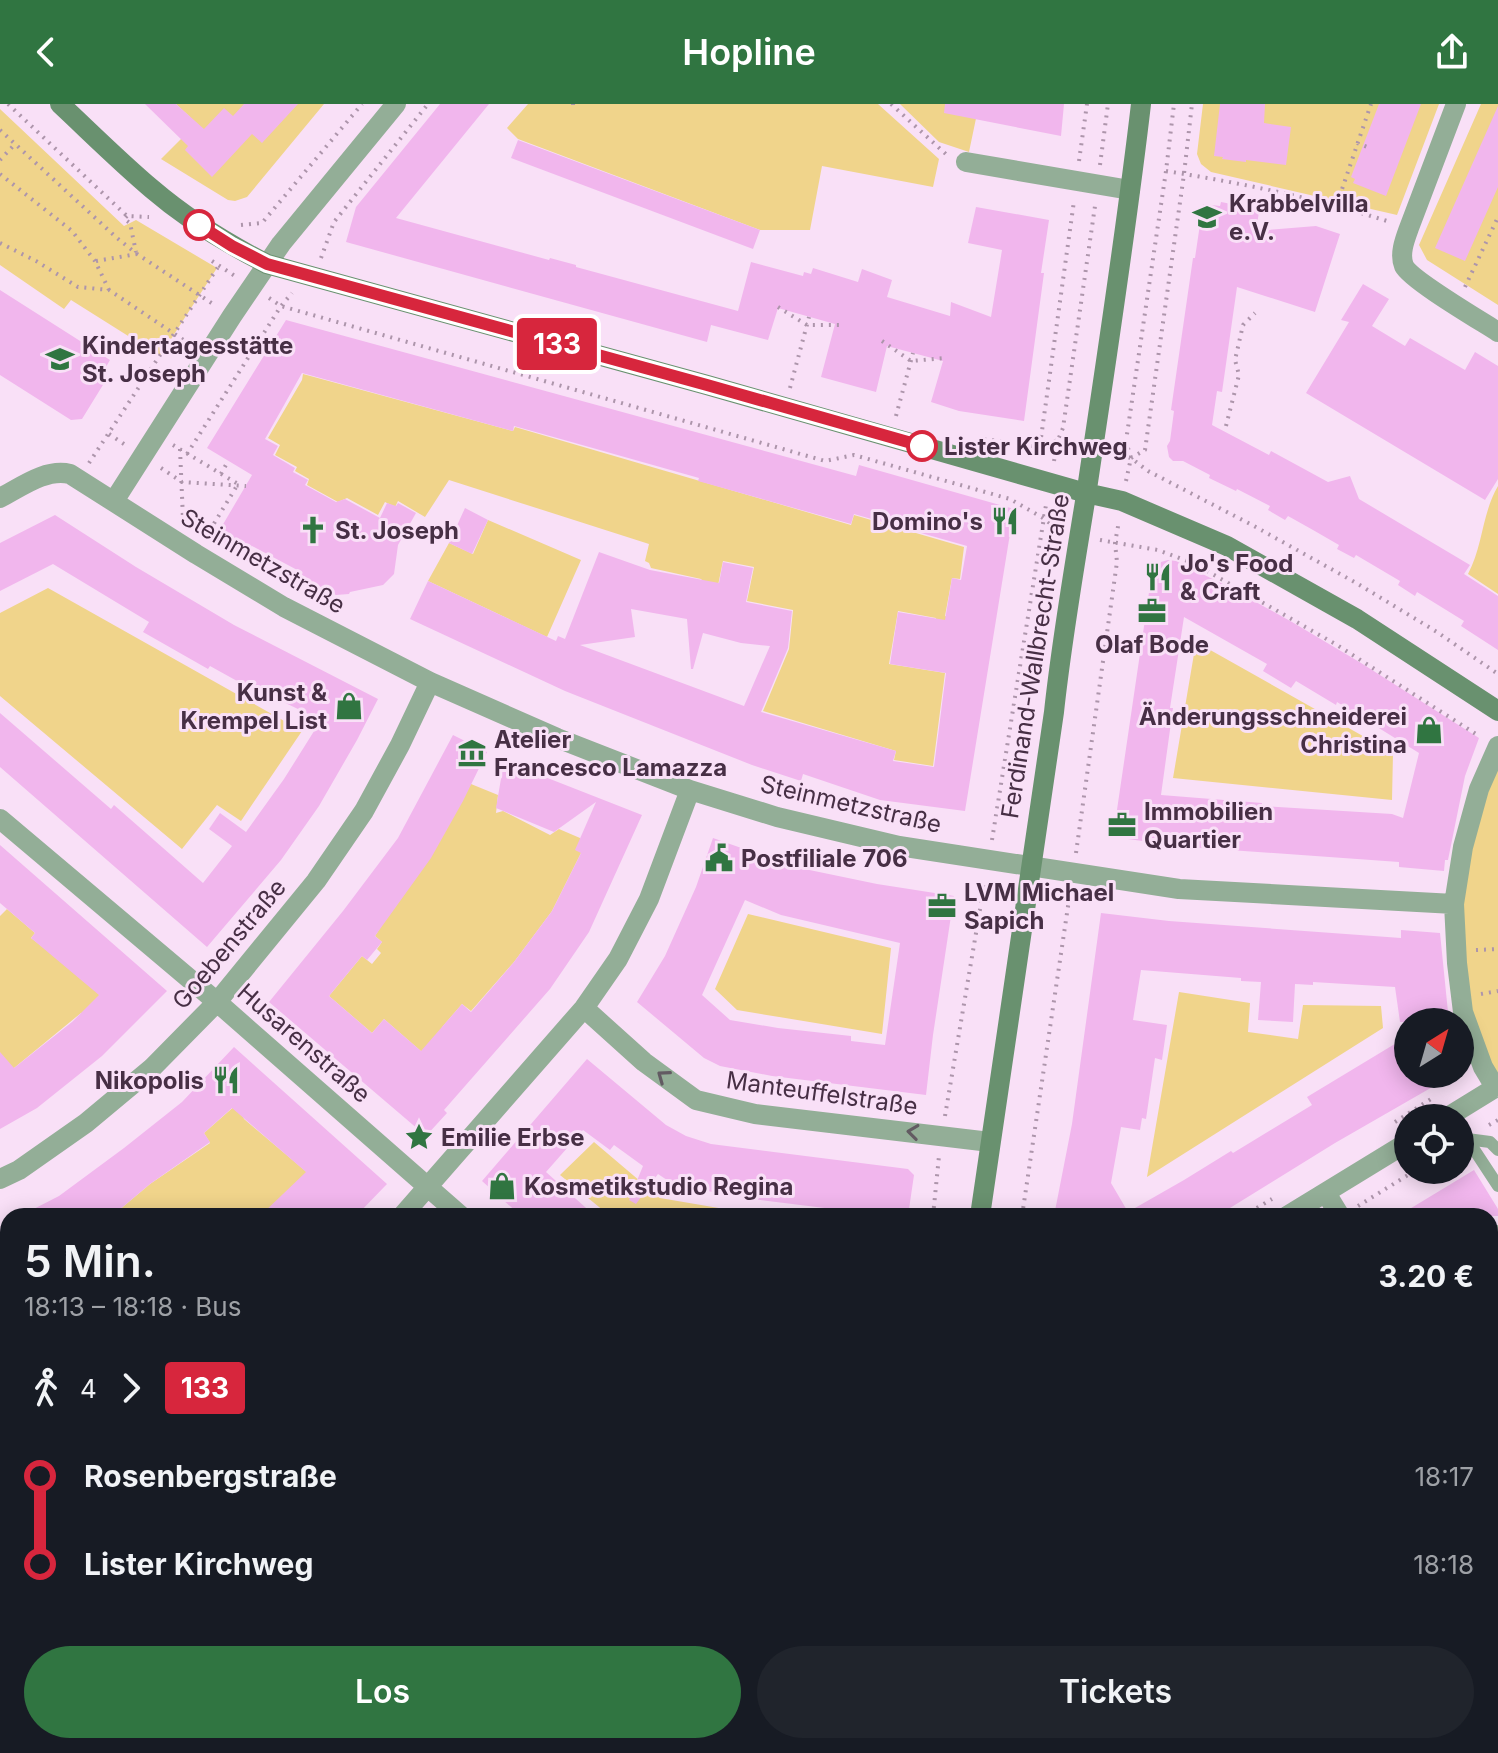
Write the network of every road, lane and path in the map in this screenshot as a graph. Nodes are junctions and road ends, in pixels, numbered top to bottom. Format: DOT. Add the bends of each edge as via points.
graph roads {
  1 [pos="60,104"];
  2 [pos="362,104"];
  3 [pos="396,104"];
  4 [pos="428,104"];
  5 [pos="891,104"];
  6 [pos="1087,104"];
  7 [pos="1108,104"];
  8 [pos="1141,104"];
  9 [pos="1174,104"];
  10 [pos="1192,104"];
  11 [pos="1371,104"];
  12 [pos="1456,104"];
  13 [pos="0,130"];
  14 [pos="1357,143"];
  15 [pos="15,144"];
  16 [pos="1367,147"];
  17 [pos="0,160"];
  18 [pos="966,162"];
  19 [pos="1078,168"];
  20 [pos="1100,168"];
  21 [pos="1166,171"];
  22 [pos="0,174"];
  23 [pos="1184,174"];
  24 [pos="1130,190"];
  25 [pos="1075,194"];
  26 [pos="1097,197"];
  27 [pos="1336,205"];
  28 [pos="127,216"];
  29 [pos="1498,217"];
  30 [pos="240,225"];
  31 [pos="1409,228"];
  32 [pos="0,243"];
  33 [pos="232,246"];
  34 [pos="137,254"];
  35 [pos="322,257"];
  36 [pos="95,261"];
  37 [pos="267,264"];
  38 [pos="109,290"];
  39 [pos="200,295"];
  40 [pos="1457,305"];
  41 [pos="281,306"];
  42 [pos="778,307"];
  43 [pos="1255,313"];
  44 [pos="232,316"];
  45 [pos="809,317"];
  46 [pos="807,325"];
  47 [pos="842,325"];
  48 [pos="1498,332"];
  49 [pos="175,334"];
  50 [pos="882,341"];
  51 [pos="913,353"];
  52 [pos="207,355"];
  53 [pos="945,358"];
  54 [pos="911,361"];
  55 [pos="789,389"];
  56 [pos="895,418"];
  57 [pos="1226,426"];
  58 [pos="109,434"];
  59 [pos="156,435"];
  60 [pos="977,438"];
  61 [pos="1058,440"];
  62 [pos="1039,447"];
  63 [pos="180,449"];
  64 [pos="187,454"];
  65 [pos="142,456"];
  66 [pos="1131,458"];
  67 [pos="228,461"];
  68 [pos="221,474"];
  69 [pos="79,479"];
  70 [pos="182,482"];
  71 [pos="1050,482"];
  72 [pos="238,484"];
  73 [pos="246,486"];
  74 [pos="1086,493"];
  75 [pos="232,494"];
  76 [pos="0,498"];
  77 [pos="239,498"];
  78 [pos="114,501"];
  79 [pos="1122,501"];
  80 [pos="1115,543"];
  81 [pos="190,550"];
  82 [pos="1498,674"];
  83 [pos="430,682"];
  84 [pos="1498,711"];
  85 [pos="1498,747"];
  86 [pos="690,790"];
  87 [pos="0,819"];
  88 [pos="989,859"];
  89 [pos="1030,865"];
  90 [pos="1073,872"];
  91 [pos="1454,904"];
  92 [pos="217,1002"];
  93 [pos="584,1008"];
  94 [pos="1497,1086"];
  95 [pos="1474,1107"];
  96 [pos="1474,1133"];
  97 [pos="941,1136"];
  98 [pos="990,1142"];
  99 [pos="1474,1150"];
  100 [pos="1498,1150"];
  101 [pos="1394,1151"];
  102 [pos="0,1179"];
  103 [pos="1394,1183"];
  104 [pos="428,1186"];
  105 [pos="1498,1186"];
  106 [pos="1326,1193"];
  107 [pos="409,1208"];
  108 [pos="452,1208"];
  109 [pos="934,1208"];
  110 [pos="981,1208"];
  111 [pos="1023,1208"];
  112 [pos="1301,1208"];
  113 [pos="1343,1208"];
  114 [pos="1354,1208"];
  1 -- 33 [label="street" via="151,189"];
  2 -- 30 [label="path" via="262,223"];
  3 -- 37 [label="street"];
  4 -- 35 [label="path" via="334,222"];
  5 -- 18 [label="path" via="946,156"];
  6 -- 19 [label="path"];
  7 -- 20 [label="path"];
  8 -- 24 [label="street, Ferdinand-Wallbrecht-Straße"];
  9 -- 21 [label="path"];
  10 -- 23 [label="path"];
  11 -- 14 [label="path"];
  12 -- 31 [label="street"];
  13 -- 15 [label="path"];
  14 -- 16 [label="path"];
  14 -- 27 [label="path"];
  15 -- 17 [label="path"];
  15 -- 34 [label="path"];
  18 -- 24 [label="street"];
  21 -- 23 [label="path"];
  21 -- 66 [label="path" via="1126,441"];
  22 -- 36 [label="path" via="72,231"];
  23 -- 27 [label="path"];
  23 -- 66 [label="path" via="1145,450"];
  24 -- 74 [label="street, Ferdinand-Wallbrecht-Straße"];
  25 -- 62 [label="path"];
  26 -- 61 [label="path"];
  27 -- 31 [label="path"];
  28 -- 34 [label="path"];
  29 -- 40 [label="path"];
  31 -- 40 [label="street" via="1404,265"];
  32 -- 38 [label="path" via="78,287"];
  33 -- 37 [label="street"];
  33 -- 39 [label="path"];
  34 -- 36 [label="path"];
  34 -- 39 [label="path"];
  36 -- 38 [label="path"];
  37 -- 44 [label="street"];
  37 -- 71 [label="street"];
  38 -- 49 [label="path"];
  39 -- 44 [label="path"];
  39 -- 49 [label="path"];
  40 -- 48 [label="street"];
  41 -- 64 [label="path"];
  42 -- 46 [label="path"];
  43 -- 57 [label="path" via="1243,325 1235,360 1239,375"];
  44 -- 52 [label="street"];
  45 -- 46 [label="path"];
  46 -- 47 [label="path"];
  46 -- 55 [label="path"];
  49 -- 52 [label="path"];
  49 -- 58 [label="path"];
  50 -- 54 [label="path"];
  51 -- 54 [label="path"];
  52 -- 59 [label="street"];
  53 -- 54 [label="path"];
  54 -- 56 [label="path"];
  58 -- 65 [label="path"];
  58 -- 69 [label="path"];
  59 -- 63 [label="path"];
  59 -- 65 [label="street"];
  60 -- 62 [label="path"];
  61 -- 62 [label="path"];
  61 -- 71 [label="path"];
  63 -- 64 [label="path"];
  63 -- 70 [label="path"];
  64 -- 68 [label="path"];
  65 -- 70 [label="path"];
  65 -- 78 [label="street"];
  66 -- 79 [label="path"];
  66 -- 82 [label="path" via="1358,584"];
  67 -- 68 [label="path"];
  68 -- 72 [label="path"];
  69 -- 76 [label="street" via="51,473"];
  69 -- 78 [label="street, Steinmetzstraße"];
  70 -- 72 [label="path"];
  70 -- 81 [label="path"];
  71 -- 74 [label="street"];
  71 -- 88 [label="path"];
  72 -- 73 [label="path"];
  72 -- 75 [label="path"];
  74 -- 79 [label="street"];
  74 -- 89 [label="street, Ferdinand-Wallbrecht-Straße"];
  75 -- 77 [label="path"];
  75 -- 81 [label="path"];
  78 -- 81 [label="street, Steinmetzstraße"];
  79 -- 80 [label="path"];
  79 -- 84 [label="street" via="1253,560 1357,619"];
  80 -- 85 [label="path" via="1158,550 1195,564 1337,645"];
  80 -- 90 [label="path" via="1117,562"];
  81 -- 83 [label="street, Steinmetzstraße" via="284,607"];
  83 -- 86 [label="street, Steinmetzstraße"];
  83 -- 92 [label="street, Goebenstraße" via="364,811 316,881"];
  85 -- 91 [label="street" via="1475,802"];
  86 -- 88 [label="street, Steinmetzstraße" via="899,846"];
  86 -- 93 [label="street" via="649,899 618,959"];
  87 -- 92 [label="street, Husarenstraße"];
  88 -- 89 [label="street, Steinmetzstraße"];
  88 -- 97 [label="path"];
  89 -- 90 [label="street, Steinmetzstraße"];
  89 -- 98 [label="street, Ferdinand-Wallbrecht-Straße"];
  90 -- 91 [label="street, Steinmetzstraße" via="1179,889"];
  90 -- 111 [label="path"];
  91 -- 94 [label="street" via="1463,1012 1483,1067"];
  92 -- 102 [label="street, Goebenstraße" via="152,1068 86,1123"];
  92 -- 104 [label="street, Husarenstraße"];
  97 -- 93 [label="street, Manteuffelstraße, one-way" via="755,1114 696,1100"];
  93 -- 104 [label="street"];
  94 -- 95 [label="street"];
  96 -- 100 [label="lane"];
  97 -- 98 [label="street, Manteuffelstraße"];
  97 -- 109 [label="path"];
  98 -- 110 [label="street, Ferdinand-Wallbrecht-Straße"];
  99 -- 105 [label="lane"];
  101 -- 106 [label="street"];
  103 -- 114 [label="path"];
  104 -- 107 [label="street"];
  104 -- 108 [label="street, Husarenstraße"];
  106 -- 112 [label="street"];
  106 -- 113 [label="street"];
}
